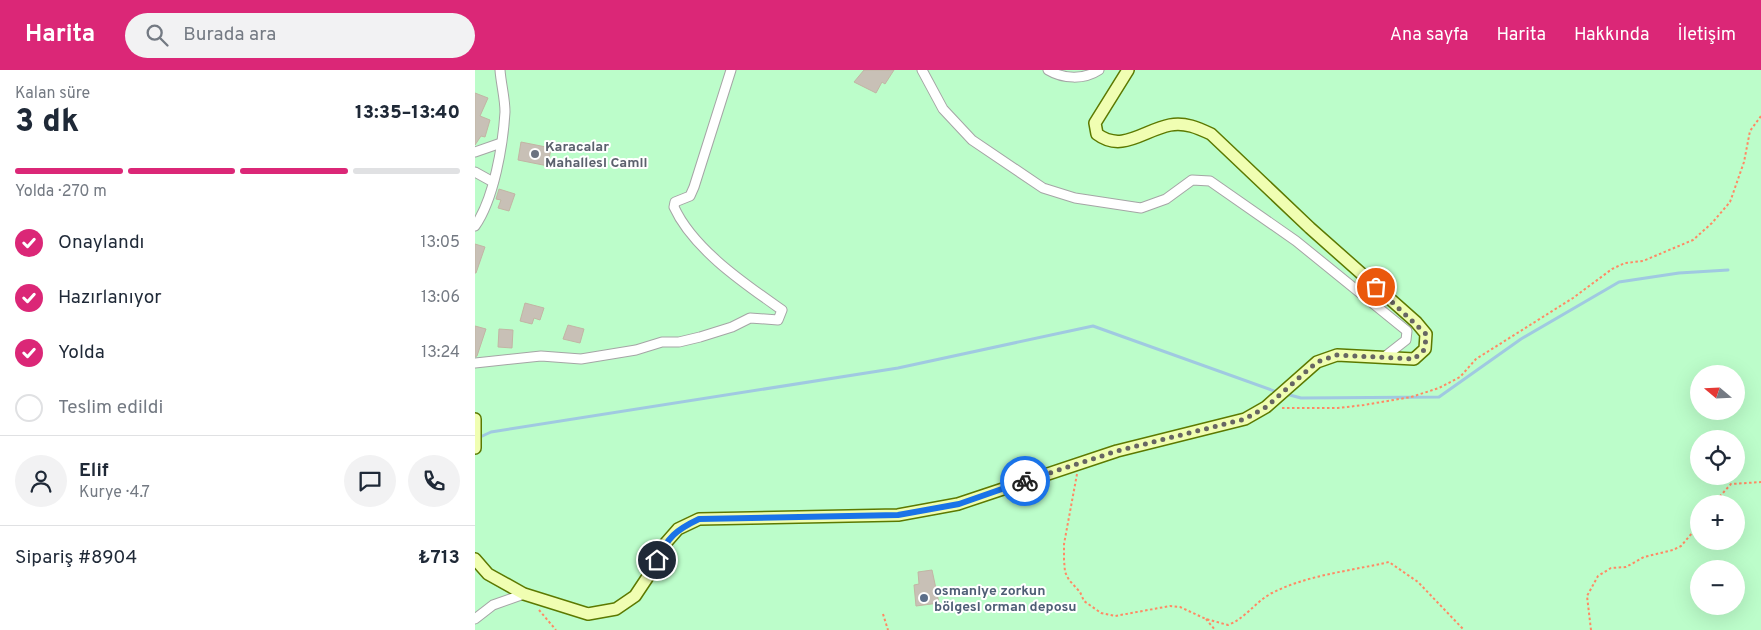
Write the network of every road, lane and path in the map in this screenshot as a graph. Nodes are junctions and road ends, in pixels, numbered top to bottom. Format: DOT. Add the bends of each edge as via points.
graph roads {
  1 [pos="500,70"];
  2 [pos="731,70"];
  3 [pos="922,70"];
  4 [pos="1048,70"];
  5 [pos="1128,70"];
  6 [pos="1097,71"];
  7 [pos="1761,116"];
  8 [pos="501,143"];
  9 [pos="475,152"];
  10 [pos="475,172"];
  11 [pos="493,182"];
  12 [pos="475,226"];
  13 [pos="1383,358"];
  14 [pos="475,363"];
  15 [pos="1268,405"];
  16 [pos="475,420"];
  17 [pos="475,448"];
  18 [pos="1077,464"];
  19 [pos="1761,482"];
  20 [pos="1721,495"];
  21 [pos="1690,536"];
  22 [pos="475,559"];
  23 [pos="525,594"];
  24 [pos="537,608"];
  25 [pos="883,614"];
  26 [pos="475,619"];
  27 [pos="1207,619"];
  28 [pos="556,630"];
  29 [pos="888,630"];
  30 [pos="1215,630"];
  31 [pos="1464,630"];
  32 [pos="1591,630"];
  1 -- 8 [label="street" via="505,111"];
  2 -- 14 [label="street" via="694,187 690,196 675,202 673,207 689,233 752,289 782,310 782,316 778,320 750,318 700,337 581,359 541,356"];
  3 -- 13 [label="street" via="943,110 972,140 1043,188 1075,198 1141,208 1166,199 1192,180 1210,181 1296,241 1407,331 1406,340"];
  4 -- 6 [label="street" via="1075,78"];
  5 -- 13 [label="street" via="1095,123 1097,134 1106,141 1117,143 1171,125 1192,125 1211,134 1426,334 1425,349 1414,359"];
  7 -- 15 [label="path" via="1749,131 1744,162 1730,202 1703,232 1677,248 1612,269 1573,298 1475,359 1459,377 1439,388 1363,405 1338,408"];
  8 -- 9 [label="street"];
  8 -- 11 [label="street"];
  10 -- 11 [label="street"];
  11 -- 12 [label="street" via="483,215"];
  13 -- 15 [label="street" via="1337,355 1317,362"];
  15 -- 18 [label="street" via="1245,419"];
  16 -- 17 [label="street"];
  18 -- 23 [label="street" via="959,504 898,515 699,519 678,529 664,545 635,596 616,609 588,614"];
  18 -- 27 [label="path" via="1064,560 1065,572 1084,601 1101,613 1115,616 1170,606"];
  19 -- 20 [label="path" via="1731,484"];
  21 -- 32 [label="path" via="1673,550 1644,557 1626,567 1611,568 1598,576 1587,596"];
  22 -- 23 [label="street" via="488,574"];
  23 -- 26 [label="street" via="493,606"];
  24 -- 28 [label="path"];
  25 -- 29 [label="path"];
  27 -- 30 [label="path"];
  27 -- 31 [label="path" via="1228,625 1247,615 1271,594 1290,586 1389,562 1418,582"];
}
